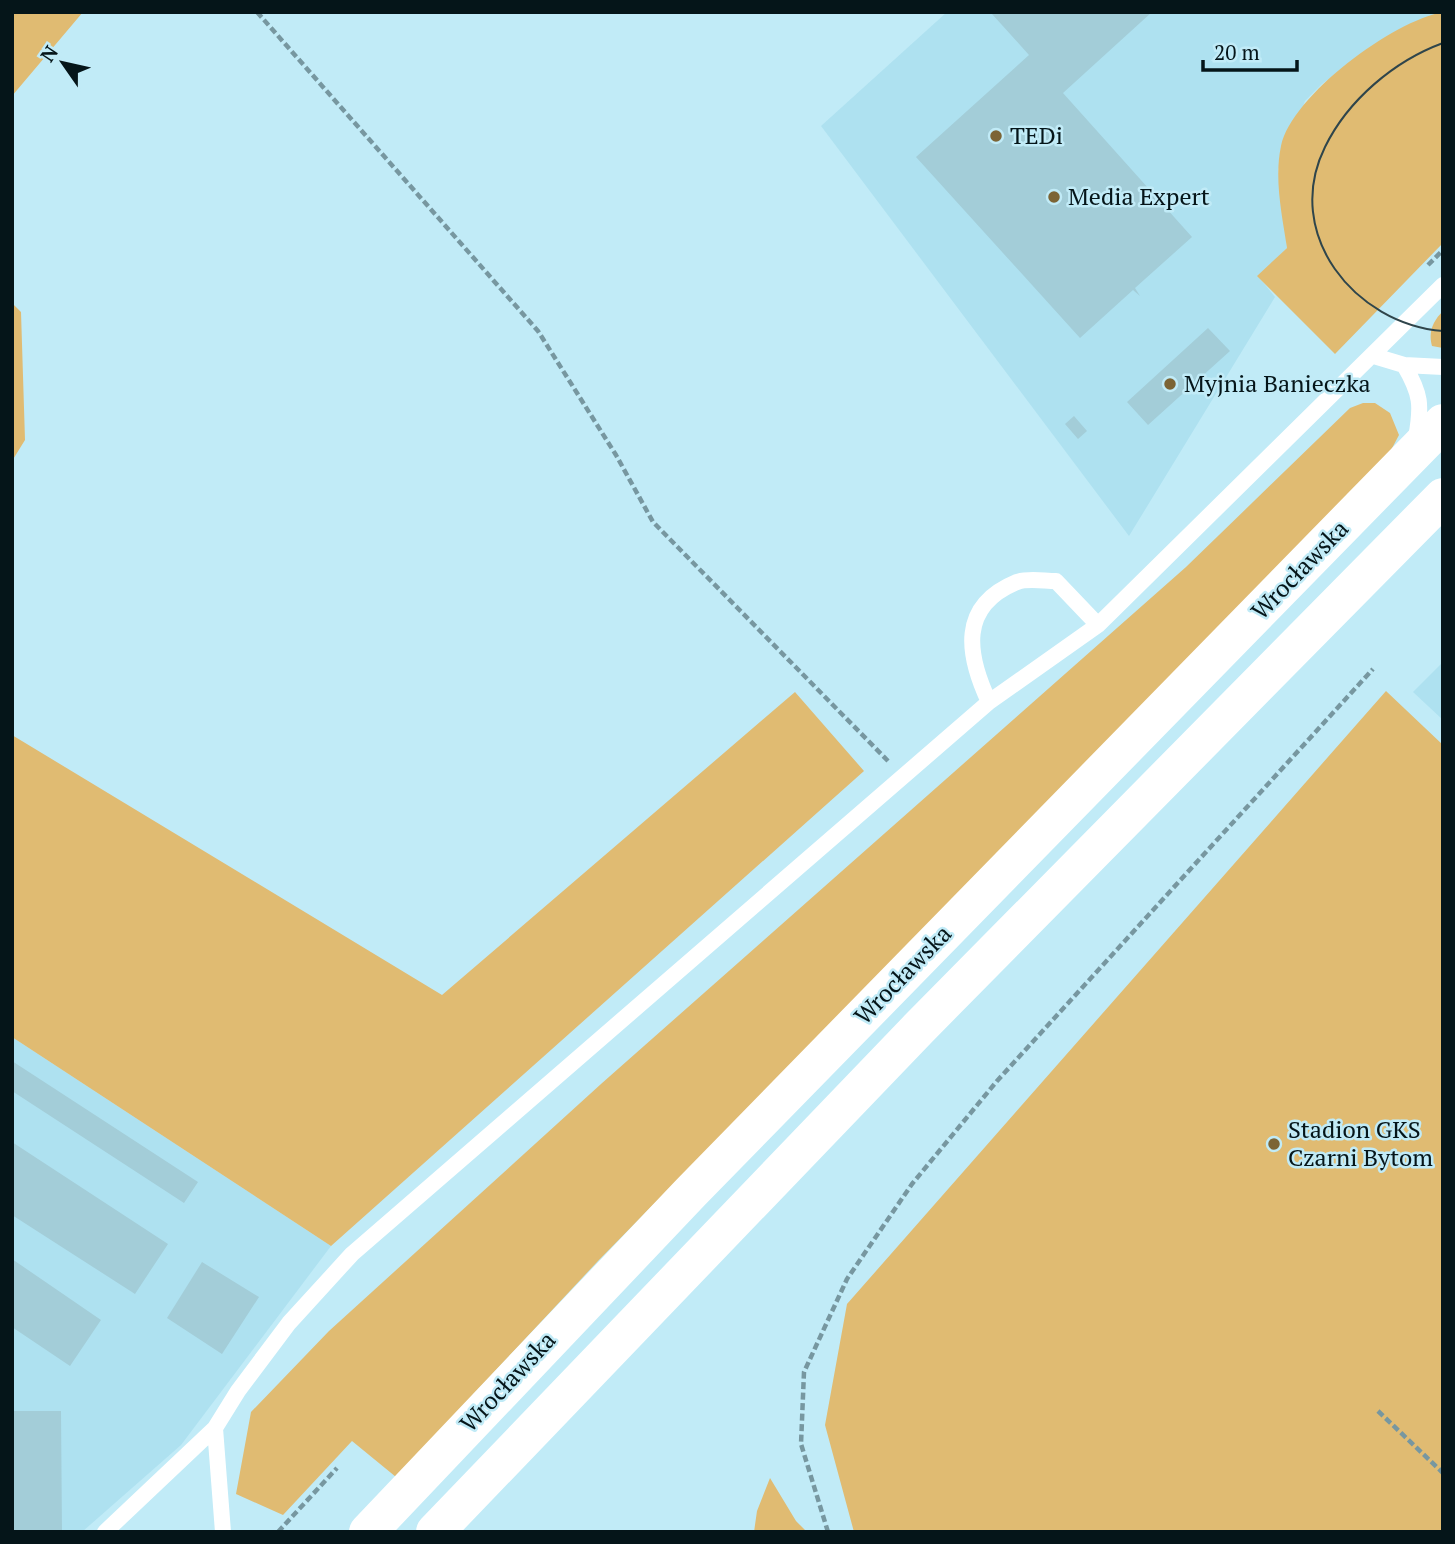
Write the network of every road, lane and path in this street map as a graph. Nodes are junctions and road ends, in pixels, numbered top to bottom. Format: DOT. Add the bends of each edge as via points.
graph roads {
  1 [pos="257,12"];
  2 [pos="1443,285"];
  3 [pos="1374,356"];
  4 [pos="1404,365"];
  5 [pos="1443,367"];
  6 [pos="1443,423"];
  7 [pos="1413,455"];
  8 [pos="1443,497"];
  9 [pos="1098,625"];
  10 [pos="1373,669"];
  11 [pos="989,702"];
  12 [pos="904,776"];
  13 [pos="1378,1411"];
  14 [pos="215,1428"];
  15 [pos="337,1468"];
  16 [pos="1443,1473"];
  17 [pos="379,1520"];
  18 [pos="437,1530"];
  19 [pos="105,1532"];
  20 [pos="223,1532"];
  21 [pos="278,1532"];
  22 [pos="828,1532"];
  1 -- 12 [label="path" via="538,331 653,522"];
  2 -- 3 [label="lane"];
  3 -- 4 [label="lane"];
  3 -- 9 [label="lane"];
  4 -- 5 [label="lane"];
  4 -- 7 [label="lane" via="1419,389 1421,415"];
  6 -- 7 [label="main road, Wrocławska"];
  7 -- 17 [label="main road, Wrocławska" via="691,1192"];
  8 -- 18 [label="main road, Wrocławska" via="918,1029"];
  9 -- 11 [label="lane"];
  9 -- 11 [label="lane" via="1056,581 1019,581 989,600 971,627 973,669"];
  10 -- 22 [label="path" via="997,1081 912,1184 847,1279 804,1373 800,1444"];
  11 -- 12 [label="lane"];
  12 -- 14 [label="lane" via="352,1254 289,1323"];
  13 -- 16 [label="path"];
  14 -- 19 [label="lane"];
  14 -- 20 [label="lane"];
  15 -- 21 [label="path"];
}
